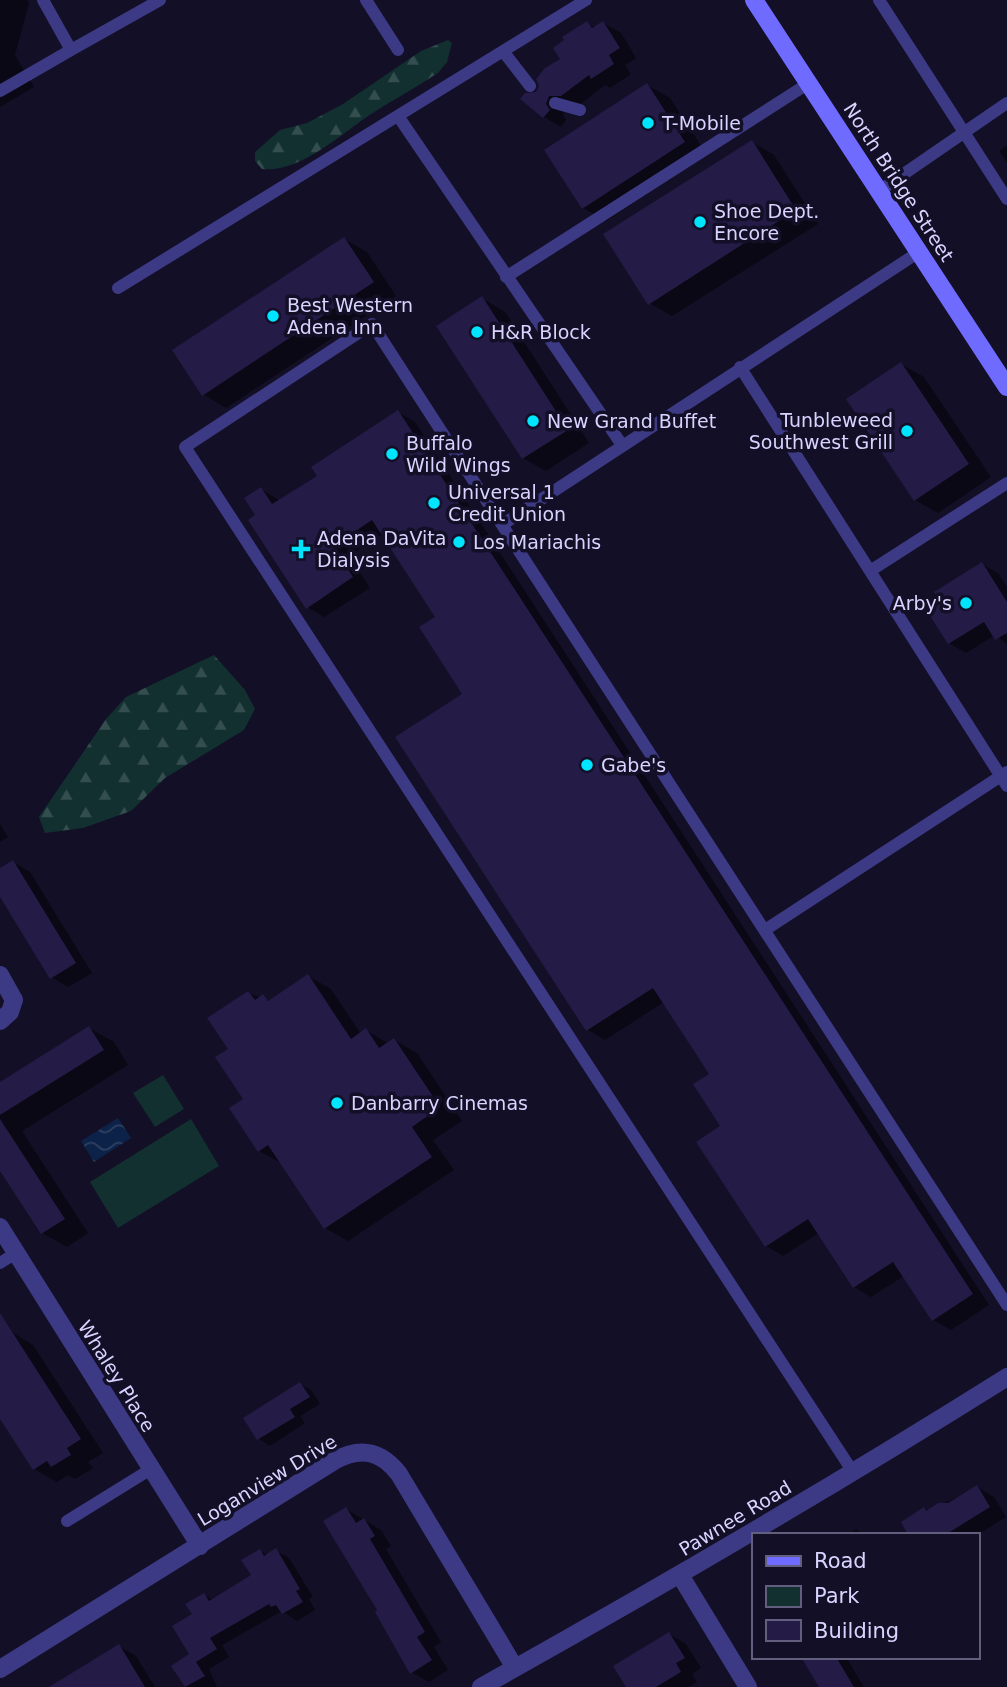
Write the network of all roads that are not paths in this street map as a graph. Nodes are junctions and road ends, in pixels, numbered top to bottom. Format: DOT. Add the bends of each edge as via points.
graph roads {
  1 [pos="43,0"];
  2 [pos="160,0"];
  3 [pos="366,0"];
  4 [pos="586,0"];
  5 [pos="754,0"];
  6 [pos="879,0"];
  7 [pos="71,50"];
  8 [pos="398,50"];
  9 [pos="503,51"];
  10 [pos="809,83"];
  11 [pos="530,86"];
  12 [pos="0,91"];
  13 [pos="555,103"];
  14 [pos="1007,103"];
  15 [pos="580,110"];
  16 [pos="398,116"];
  17 [pos="962,132"];
  18 [pos="879,191"];
  19 [pos="1007,199"];
  20 [pos="919,252"];
  21 [pos="506,277"];
  22 [pos="118,288"];
  23 [pos="740,367"];
  24 [pos="1007,387"];
  25 [pos="622,445"];
  26 [pos="1007,483"];
  27 [pos="502,524"];
  28 [pos="870,571"];
  29 [pos="1005,778"];
  30 [pos="765,930"];
  31 [pos="0,975"];
  32 [pos="0,1021"];
  33 [pos="0,1227"];
  34 [pos="16,1253"];
  35 [pos="0,1263"];
  36 [pos="1007,1305"];
  37 [pos="1007,1377"];
  38 [pos="151,1469"];
  39 [pos="853,1472"];
  40 [pos="66,1521"];
  41 [pos="200,1546"];
  42 [pos="680,1575"];
  43 [pos="515,1668"];
  44 [pos="0,1670"];
  45 [pos="481,1687"];
  46 [pos="748,1687"];
  1 -- 7 [label="lane"];
  2 -- 7 [label="lane"];
  3 -- 8 [label="lane"];
  4 -- 9 [label="lane"];
  5 -- 10 [label="main road, North Bridge Street"];
  6 -- 17 [label="lane"];
  7 -- 12 [label="lane"];
  9 -- 11 [label="lane"];
  9 -- 16 [label="lane"];
  10 -- 18 [label="main road, North Bridge Street"];
  10 -- 21 [label="lane"];
  13 -- 15 [label="lane"];
  14 -- 17 [label="lane"];
  16 -- 21 [label="lane"];
  16 -- 22 [label="lane"];
  17 -- 18 [label="lane"];
  17 -- 19 [label="lane"];
  18 -- 20 [label="main road, North Bridge Street"];
  20 -- 23 [label="lane"];
  20 -- 24 [label="main road, North Bridge Street"];
  21 -- 25 [label="lane"];
  23 -- 25 [label="lane"];
  23 -- 28 [label="lane"];
  25 -- 27 [label="lane"];
  26 -- 28 [label="lane"];
  27 -- 30 [label="lane"];
  27 -- 39 [label="lane" via="372,324 186,447"];
  28 -- 29 [label="lane"];
  29 -- 30 [label="lane"];
  30 -- 36 [label="lane"];
  31 -- 32 [label="street" via="14,1000"];
  33 -- 34 [label="street, Whaley Place"];
  34 -- 35 [label="lane"];
  34 -- 38 [label="street, Whaley Place"];
  37 -- 39 [label="street, Pawnee Road"];
  38 -- 40 [label="lane"];
  38 -- 41 [label="street, Whaley Place"];
  39 -- 42 [label="street, Pawnee Road"];
  41 -- 43 [label="street, Loganview Drive" via="346,1454 360,1451 382,1456 399,1474"];
  41 -- 44 [label="street, Loganview Drive"];
  42 -- 43 [label="street, Pawnee Road"];
  42 -- 46 [label="street"];
  43 -- 45 [label="street, Pawnee Road"];
}
